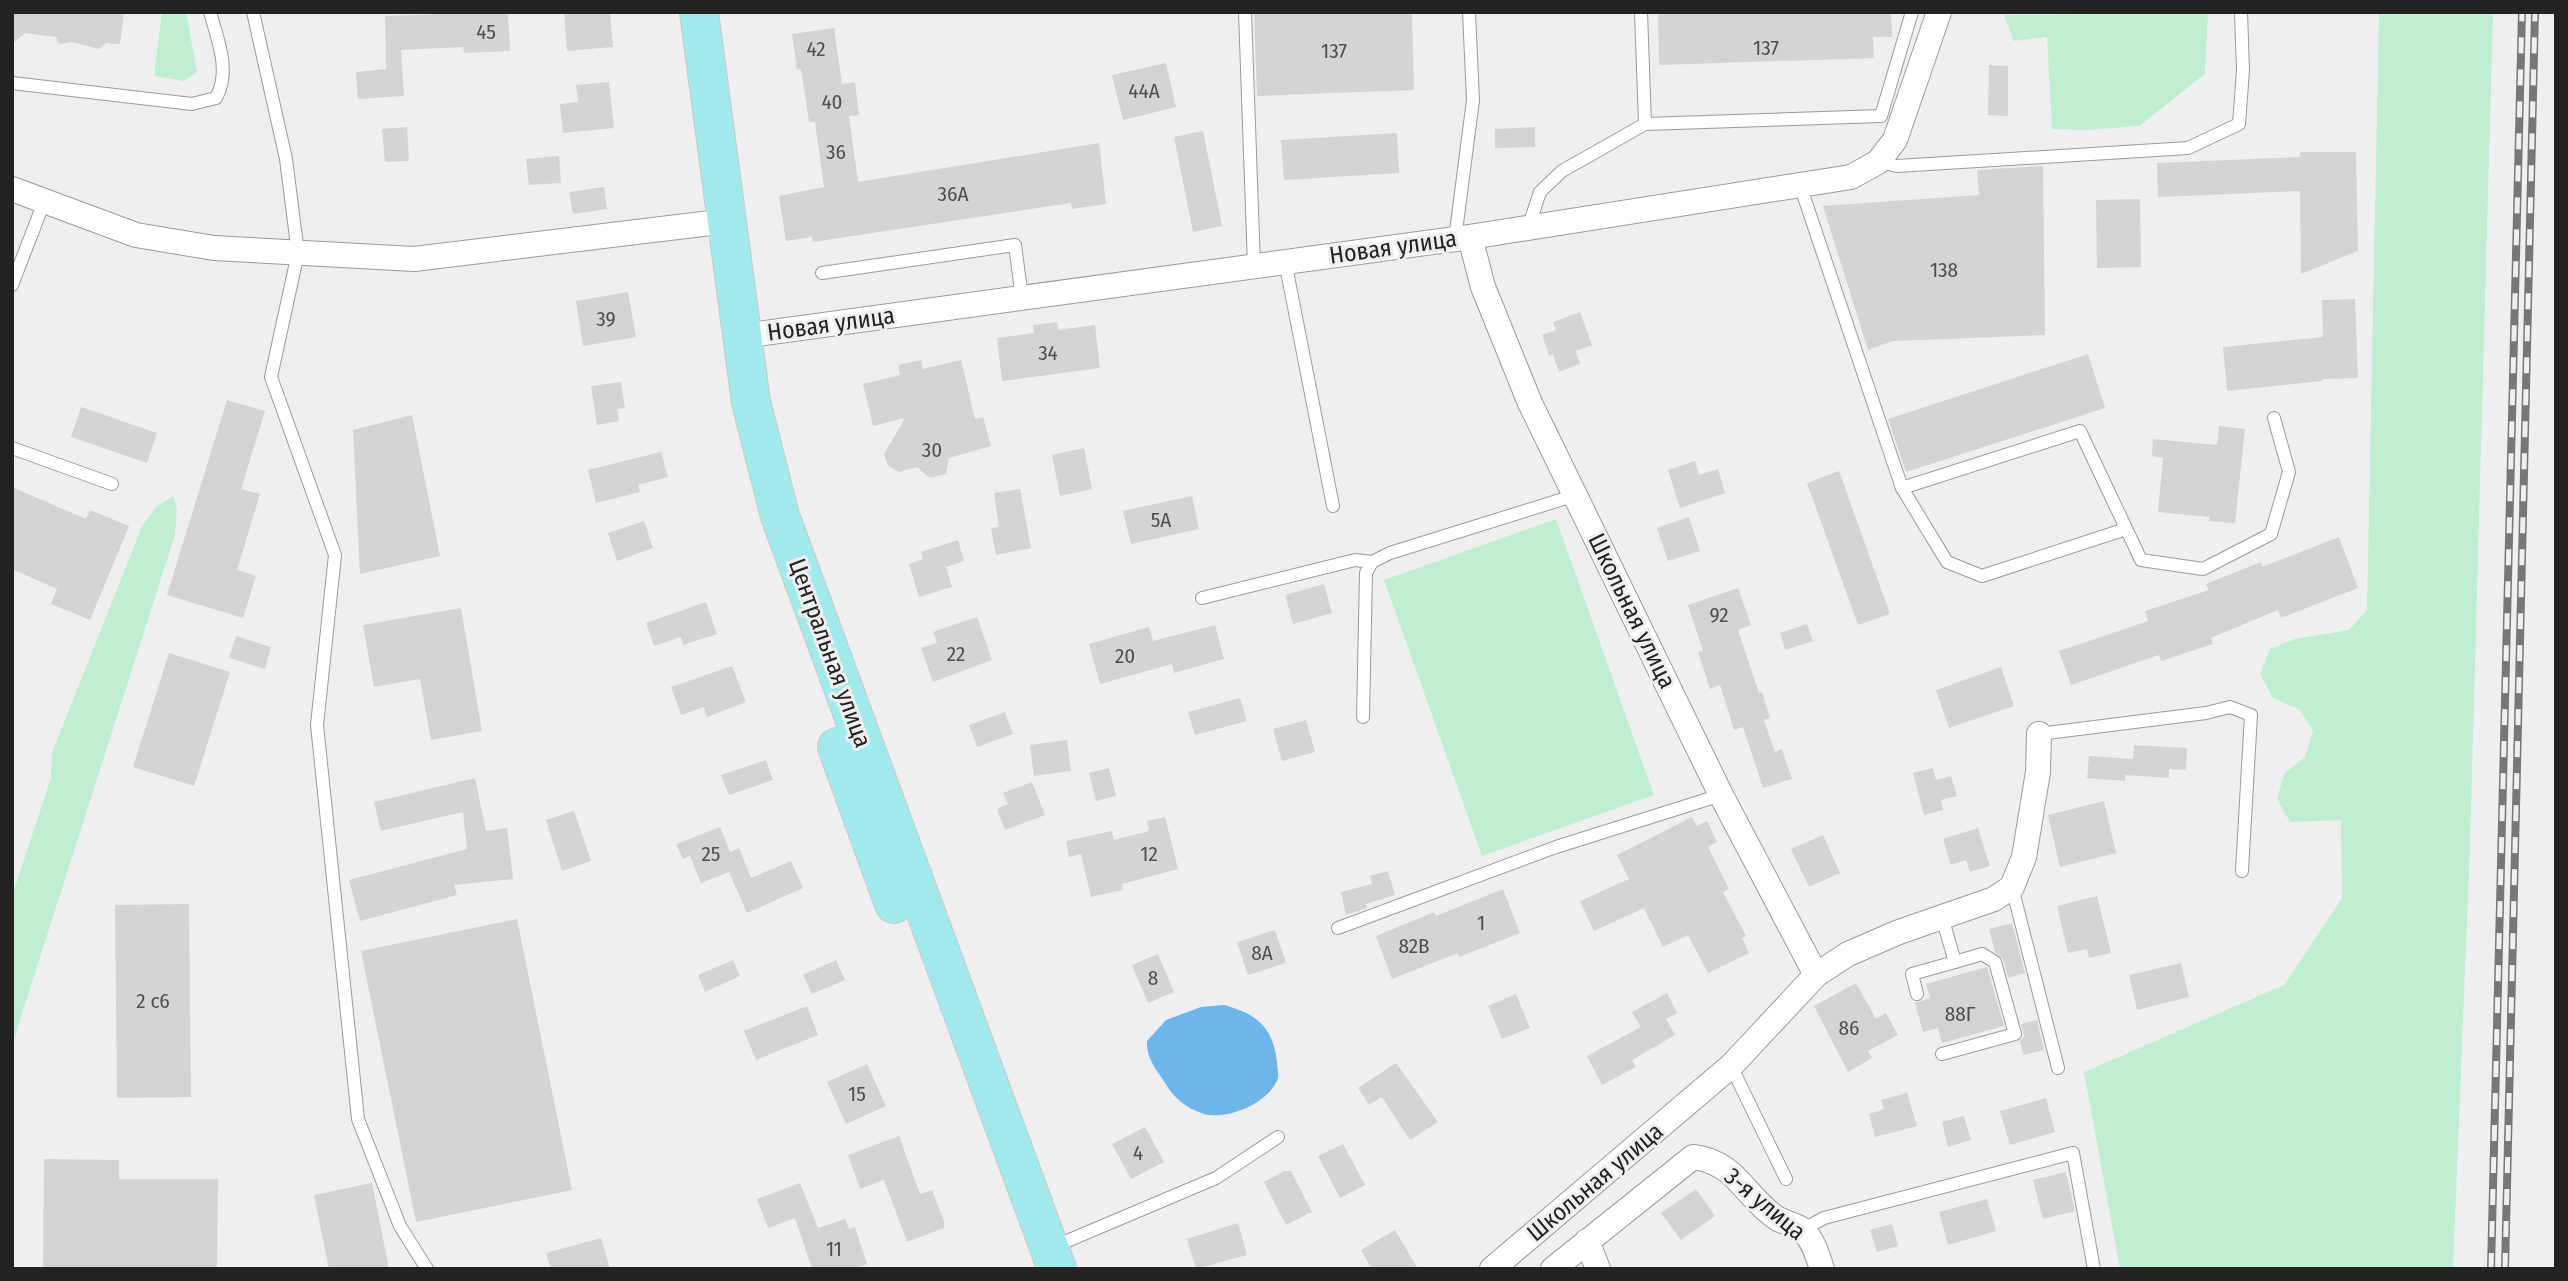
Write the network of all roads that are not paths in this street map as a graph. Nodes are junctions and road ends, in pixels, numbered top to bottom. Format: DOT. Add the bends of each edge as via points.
graph roads {
  1 [pos="210,12"];
  2 [pos="253,12"];
  3 [pos="678,12"];
  4 [pos="699,12"];
  5 [pos="1245,12"];
  6 [pos="1469,12"];
  7 [pos="1641,12"];
  8 [pos="1912,12"];
  9 [pos="1939,12"];
  10 [pos="2241,12"];
  11 [pos="12,83"];
  12 [pos="1645,124"];
  13 [pos="1878,162"];
  14 [pos="1800,186"];
  15 [pos="12,189"];
  16 [pos="44,201"];
  17 [pos="716,223"];
  18 [pos="1528,228"];
  19 [pos="1462,238"];
  20 [pos="298,253"];
  21 [pos="1285,261"];
  22 [pos="1254,266"];
  23 [pos="822,273"];
  24 [pos="12,285"];
  25 [pos="1022,298"];
  26 [pos="742,336"];
  27 [pos="2274,418"];
  28 [pos="12,448"];
  29 [pos="112,484"];
  30 [pos="1902,488"];
  31 [pos="1576,495"];
  32 [pos="1332,506"];
  33 [pos="2126,529"];
  34 [pos="1372,562"];
  35 [pos="1202,598"];
  36 [pos="1363,717"];
  37 [pos="2039,734"];
  38 [pos="1721,795"];
  39 [pos="2242,871"];
  40 [pos="2012,887"];
  41 [pos="1942,917"];
  42 [pos="1338,928"];
  43 [pos="1955,962"];
  44 [pos="1816,975"];
  45 [pos="1917,994"];
  46 [pos="1942,1054"];
  47 [pos="1731,1066"];
  48 [pos="2058,1068"];
  49 [pos="1278,1137"];
  50 [pos="1786,1179"];
  51 [pos="1802,1230"];
  52 [pos="1587,1241"];
  53 [pos="1046,1262"];
  54 [pos="427,1269"];
  55 [pos="1492,1269"];
  56 [pos="1553,1269"];
  57 [pos="1598,1269"];
  58 [pos="1822,1269"];
  59 [pos="2094,1269"];
  1 -- 11 [label="lane" via="225,68 216,98 192,104"];
  2 -- 20 [label="lane" via="286,159"];
  3 -- 17 [label="main road, Центральная улица"];
  4 -- 17 [label="main road, Центральная улица"];
  5 -- 22 [label="lane"];
  6 -- 19 [label="lane" via="1473,100"];
  7 -- 12 [label="lane"];
  8 -- 12 [label="lane" via="1881,116"];
  9 -- 13 [label="street, Новая улица" via="1895,140"];
  10 -- 13 [label="lane" via="2239,124 2188,148 1897,166"];
  12 -- 18 [label="lane" via="1562,172 1541,192"];
  13 -- 14 [label="street, Новая улица" via="1851,177"];
  14 -- 18 [label="street, Новая улица"];
  14 -- 30 [label="lane"];
  15 -- 16 [label="street"];
  16 -- 20 [label="street" via="136,235 214,248"];
  16 -- 24 [label="lane"];
  17 -- 20 [label="street" via="414,259"];
  17 -- 26 [label="main road, Центральная улица"];
  17 -- 53 [label="main road, Центральная улица" via="731,415 750,497 861,814"];
  18 -- 19 [label="street, Новая улица"];
  19 -- 21 [label="street, Новая улица"];
  19 -- 31 [label="street, Школьная улица" via="1524,390"];
  20 -- 54 [label="lane" via="271,377 335,555 317,725 358,1119 400,1226"];
  21 -- 22 [label="street, Новая улица"];
  21 -- 32 [label="lane"];
  22 -- 25 [label="street, Новая улица"];
  23 -- 25 [label="lane" via="1015,245"];
  25 -- 26 [label="street, Новая улица"];
  26 -- 53 [label="main road, Центральная улица" via="751,402 780,516"];
  27 -- 33 [label="lane" via="2290,472 2271,534 2203,569 2141,560"];
  28 -- 29 [label="lane"];
  30 -- 33 [label="lane" via="1947,562 1982,576"];
  30 -- 33 [label="lane" via="2080,431"];
  31 -- 34 [label="lane"];
  31 -- 38 [label="street, Школьная улица"];
  34 -- 35 [label="lane" via="1355,560"];
  34 -- 36 [label="lane" via="1366,573"];
  37 -- 39 [label="lane" via="2230,707 2251,715"];
  37 -- 40 [label="street" via="2038,772 2024,857"];
  38 -- 42 [label="lane" via="1556,847"];
  38 -- 44 [label="street, Школьная улица"];
  40 -- 41 [label="street, Школьная улица" via="1994,900"];
  40 -- 48 [label="lane"];
  41 -- 43 [label="lane"];
  41 -- 44 [label="street, Школьная улица" via="1848,954"];
  43 -- 45 [label="lane" via="1912,974"];
  43 -- 46 [label="lane" via="1982,954 1995,962 2015,1034"];
  44 -- 47 [label="street, Школьная улица"];
  47 -- 50 [label="lane"];
  47 -- 55 [label="street, Школьная улица"];
  49 -- 53 [label="lane" via="1216,1178"];
  51 -- 52 [label="street, 3-я улица" via="1778,1218 1732,1173 1711,1159 1693,1157"];
  51 -- 58 [label="street, 3-я улица"];
  51 -- 59 [label="lane" via="1824,1219 2073,1153"];
  52 -- 56 [label="street"];
  52 -- 57 [label="street"];
}
